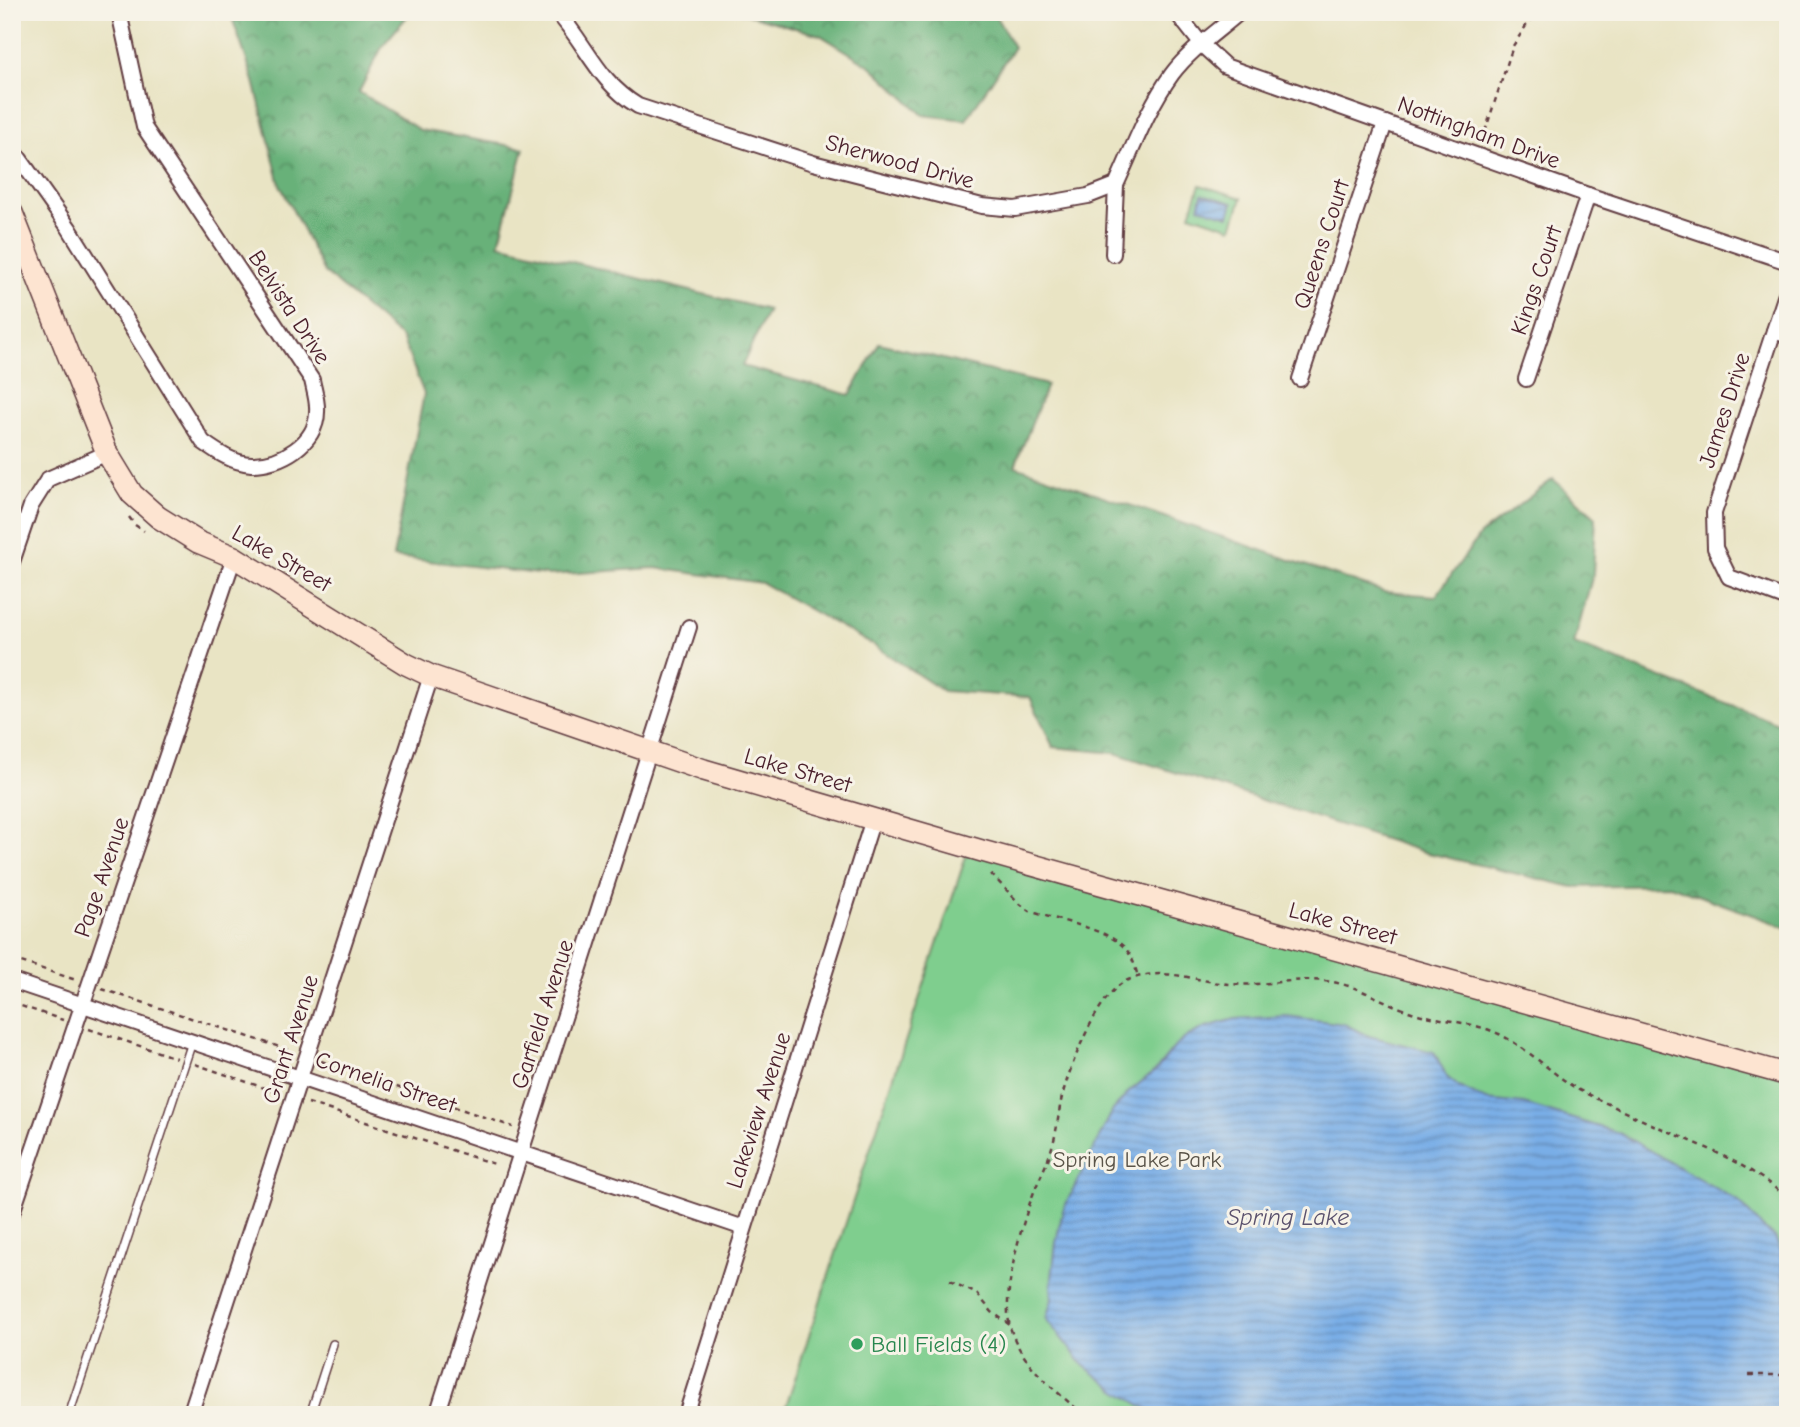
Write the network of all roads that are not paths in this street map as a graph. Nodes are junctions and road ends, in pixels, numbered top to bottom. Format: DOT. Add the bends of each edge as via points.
graph roads {
  1 [pos="119,12"];
  2 [pos="557,12"];
  3 [pos="1175,12"];
  4 [pos="1240,12"];
  5 [pos="1202,45"];
  6 [pos="1385,123"];
  7 [pos="12,152"];
  8 [pos="1116,185"];
  9 [pos="1588,195"];
  10 [pos="12,213"];
  11 [pos="1113,254"];
  12 [pos="1788,262"];
  13 [pos="1788,288"];
  14 [pos="1781,333"];
  15 [pos="1300,379"];
  16 [pos="1527,379"];
  17 [pos="107,453"];
  18 [pos="234,557"];
  19 [pos="12,562"];
  20 [pos="1788,599"];
  21 [pos="689,627"];
  22 [pos="430,676"];
  23 [pos="650,752"];
  24 [pos="873,819"];
  25 [pos="12,981"];
  26 [pos="82,1004"];
  27 [pos="193,1041"];
  28 [pos="1788,1075"];
  29 [pos="301,1077"];
  30 [pos="522,1153"];
  31 [pos="12,1213"];
  32 [pos="744,1228"];
  33 [pos="333,1344"];
  34 [pos="69,1415"];
  35 [pos="190,1415"];
  36 [pos="310,1415"];
  37 [pos="437,1415"];
  38 [pos="686,1415"];
  1 -- 7 [label="street, Belvista Drive" via="144,127 313,380 318,414 306,441 285,458 251,464 222,456 203,442 69,228"];
  2 -- 8 [label="street, Sherwood Drive" via="619,95 638,106 813,163 982,206 1015,209 1088,196"];
  3 -- 5 [label="street, Nottingham Drive"];
  4 -- 5 [label="street"];
  5 -- 6 [label="street, Nottingham Drive" via="1226,66"];
  5 -- 8 [label="street" via="1172,74"];
  6 -- 9 [label="street, Nottingham Drive"];
  6 -- 15 [label="street, Queens Court"];
  8 -- 11 [label="street"];
  9 -- 12 [label="street, Nottingham Drive"];
  9 -- 16 [label="street, Kings Court"];
  10 -- 17 [label="street, Lake Street"];
  13 -- 14 [label="street, James Drive"];
  14 -- 20 [label="street, James Drive" via="1714,513 1715,548 1729,577"];
  17 -- 18 [label="street, Lake Street" via="132,494 158,517"];
  17 -- 19 [label="street" via="48,479 31,506"];
  18 -- 22 [label="street, Lake Street"];
  18 -- 26 [label="street, Page Avenue"];
  21 -- 23 [label="street, Garfield Avenue"];
  22 -- 23 [label="street, Lake Street"];
  22 -- 29 [label="street, Grant Avenue"];
  23 -- 24 [label="street, Lake Street"];
  23 -- 30 [label="street, Garfield Avenue"];
  24 -- 28 [label="street, Lake Street"];
  24 -- 32 [label="street, Lakeview Avenue"];
  25 -- 26 [label="street, Cornelia Street"];
  26 -- 27 [label="street, Cornelia Street"];
  26 -- 31 [label="street, Page Avenue"];
  27 -- 29 [label="street, Cornelia Street"];
  27 -- 34 [label="lane"];
  29 -- 30 [label="street, Cornelia Street"];
  29 -- 35 [label="street, Grant Avenue"];
  30 -- 32 [label="street, Cornelia Street"];
  30 -- 37 [label="street, Garfield Avenue"];
  32 -- 38 [label="street, Lakeview Avenue"];
  33 -- 36 [label="lane"];
}
